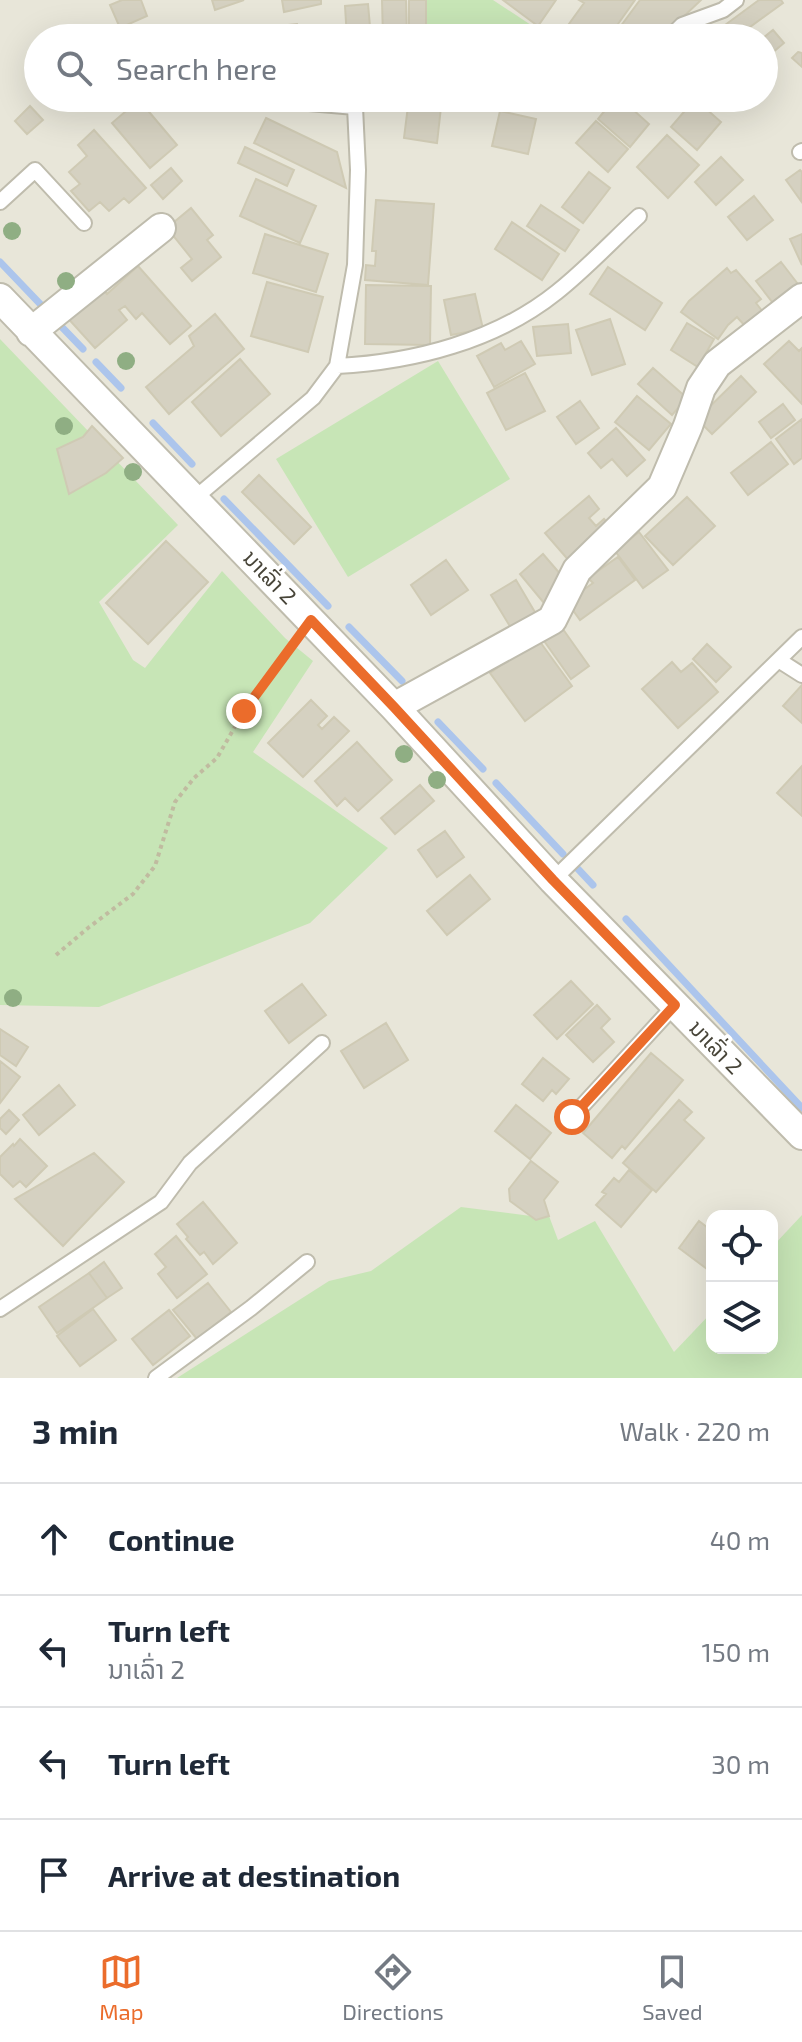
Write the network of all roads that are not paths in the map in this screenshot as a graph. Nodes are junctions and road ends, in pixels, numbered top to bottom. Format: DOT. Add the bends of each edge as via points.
graph roads {
  1 [pos="736,0"];
  2 [pos="685,24"];
  3 [pos="356,112"];
  4 [pos="0,202"];
  5 [pos="639,216"];
  6 [pos="84,223"];
  7 [pos="161,228"];
  8 [pos="0,298"];
  9 [pos="802,298"];
  10 [pos="31,332"];
  11 [pos="337,366"];
  12 [pos="195,498"];
  13 [pos="802,637"];
  14 [pos="780,661"];
  15 [pos="802,675"];
  16 [pos="394,707"];
  17 [pos="553,880"];
  18 [pos="675,1005"];
  19 [pos="322,1043"];
  20 [pos="572,1117"];
  21 [pos="802,1135"];
  22 [pos="307,1262"];
  23 [pos="0,1309"];
  24 [pos="156,1378"];
  1 -- 2 [label="lane"];
  3 -- 11 [label="lane" via="355,265"];
  4 -- 6 [label="lane" via="35,170"];
  5 -- 11 [label="lane" via="557,292 507,326 434,352"];
  7 -- 10 [label="street"];
  8 -- 10 [label="street, ນາເລົ່າ 2"];
  9 -- 16 [label="street" via="717,364 701,388 662,487 577,570 552,620"];
  10 -- 12 [label="street, ນາເລົ່າ 2"];
  11 -- 12 [label="lane" via="313,398"];
  12 -- 16 [label="street, ນາເລົ່າ 2"];
  13 -- 14 [label="lane"];
  14 -- 15 [label="lane"];
  14 -- 17 [label="lane"];
  16 -- 17 [label="street, ນາເລົ່າ 2"];
  17 -- 18 [label="street, ນາເລົ່າ 2"];
  18 -- 20 [label="lane"];
  18 -- 21 [label="street, ນາເລົ່າ 2"];
  19 -- 23 [label="lane" via="190,1163 161,1202"];
  22 -- 24 [label="lane"];
}
